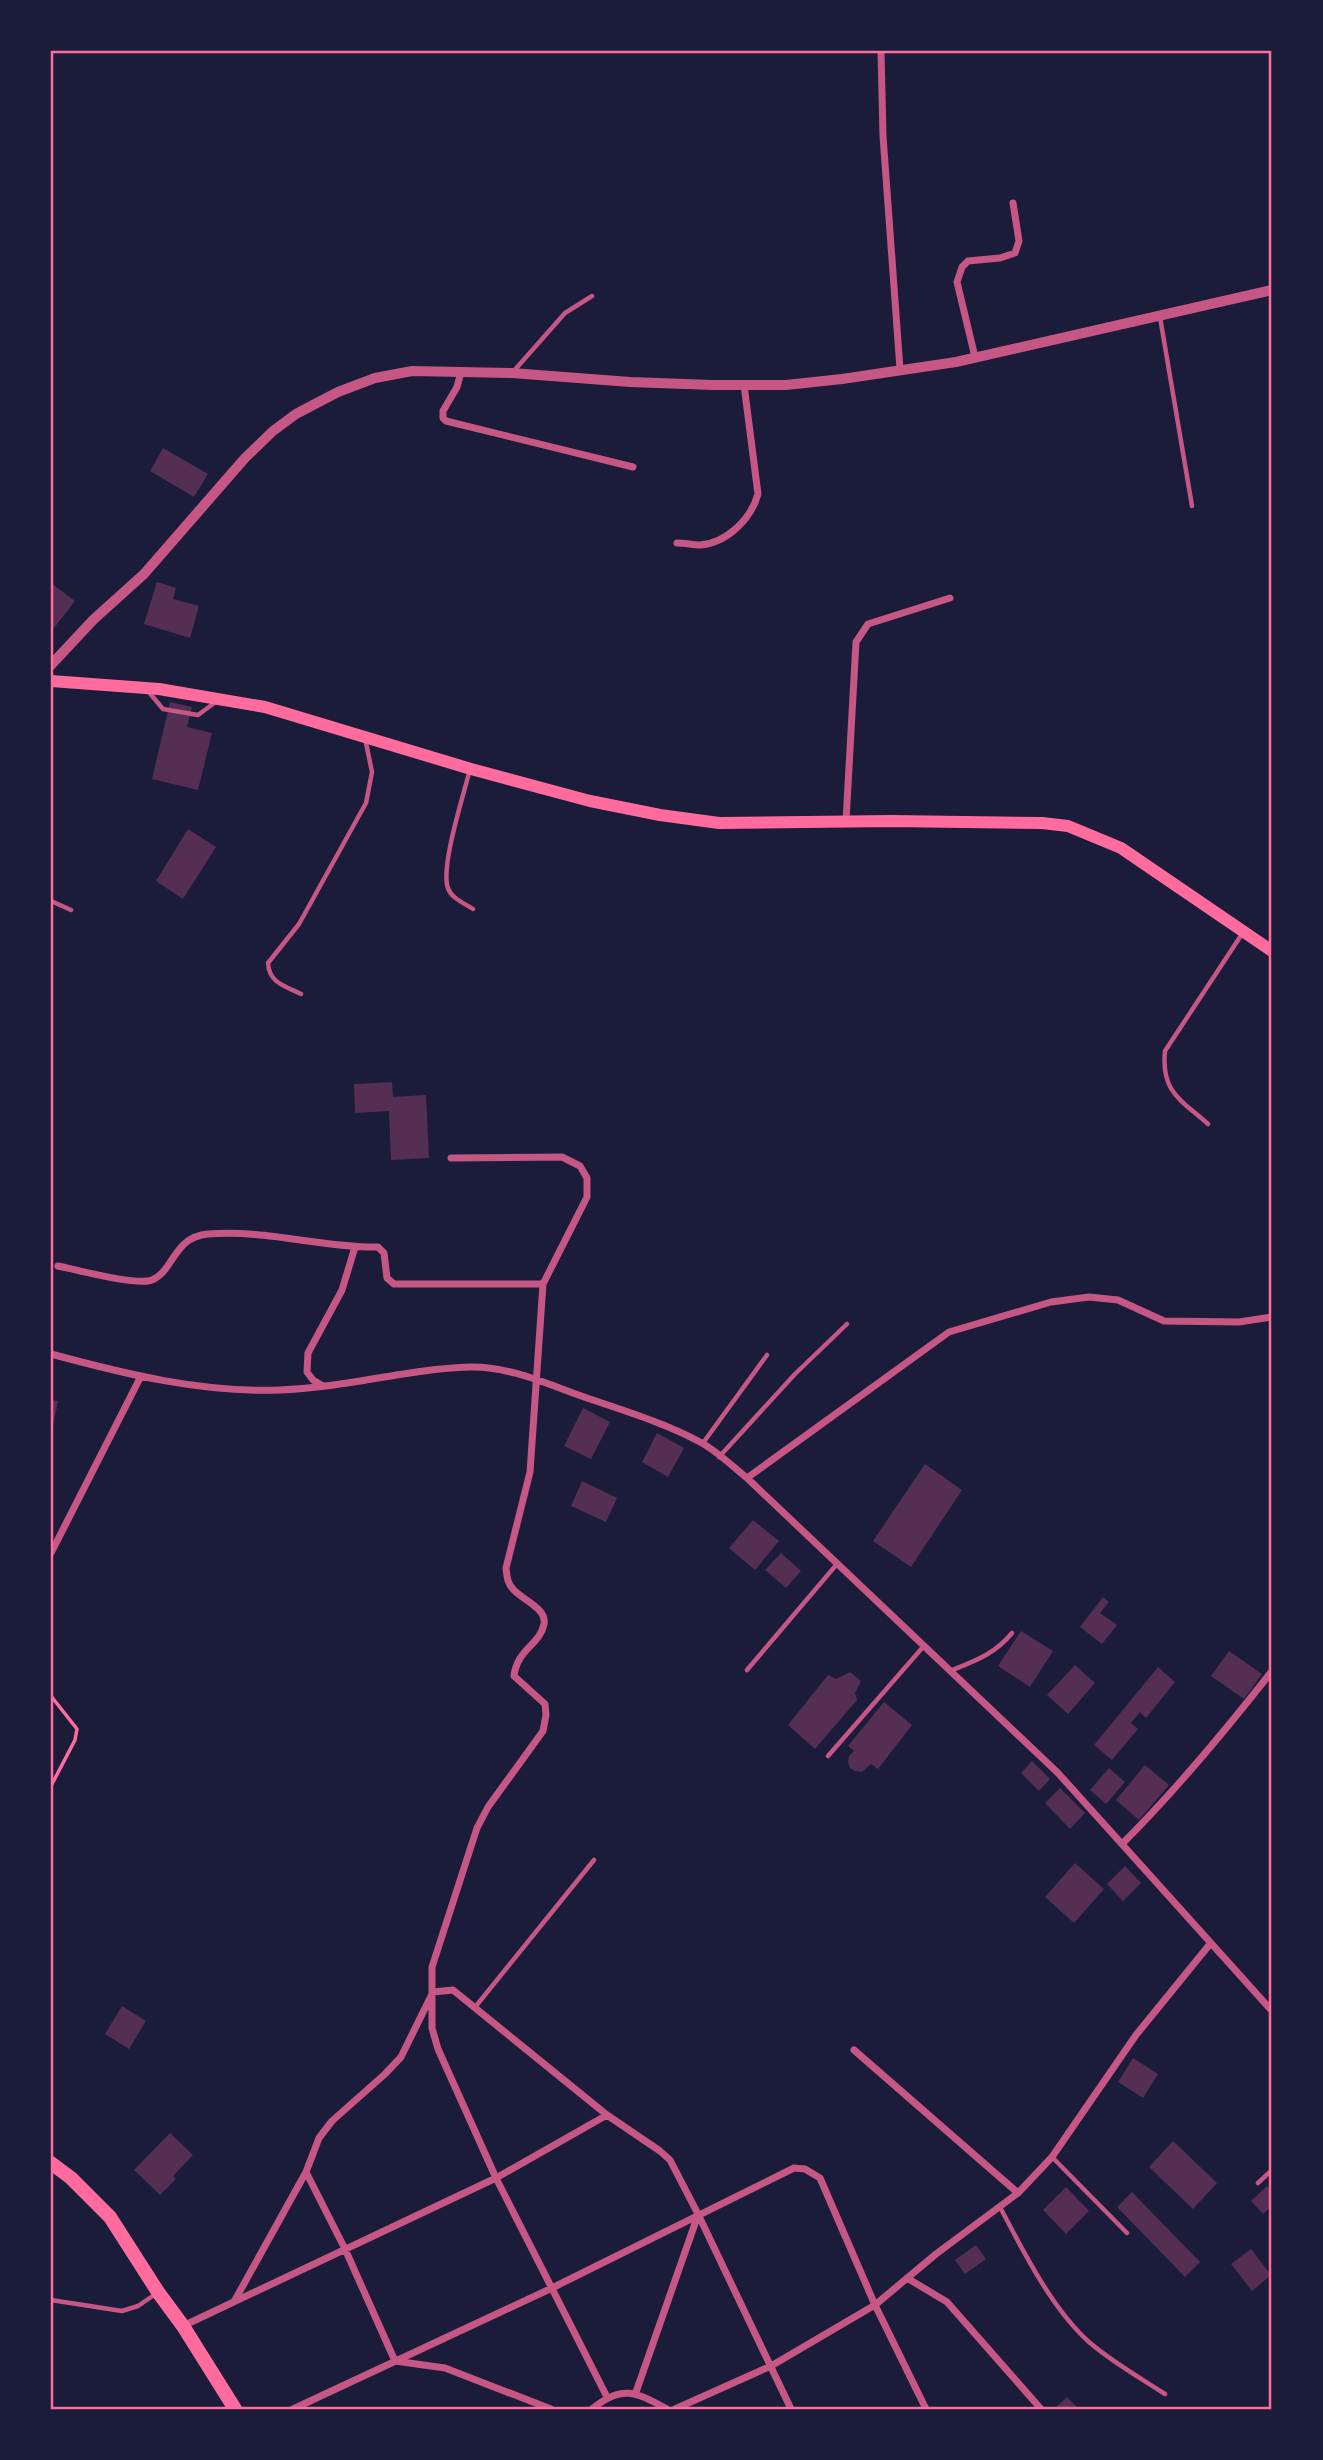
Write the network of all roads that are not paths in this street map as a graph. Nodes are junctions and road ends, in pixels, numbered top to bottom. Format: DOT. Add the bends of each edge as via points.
graph roads {
  1 [pos="881,51"];
  2 [pos="1013,203"];
  3 [pos="1272,290"];
  4 [pos="592,296"];
  5 [pos="1160,316"];
  6 [pos="975,357"];
  7 [pos="900,369"];
  8 [pos="461,372"];
  9 [pos="512,373"];
  10 [pos="744,385"];
  11 [pos="633,467"];
  12 [pos="1192,506"];
  13 [pos="677,543"];
  14 [pos="950,598"];
  15 [pos="51,665"];
  16 [pos="51,681"];
  17 [pos="145,688"];
  18 [pos="219,699"];
  19 [pos="365,737"];
  20 [pos="471,769"];
  21 [pos="846,821"];
  22 [pos="51,901"];
  23 [pos="71,909"];
  24 [pos="473,909"];
  25 [pos="1245,930"];
  26 [pos="1272,951"];
  27 [pos="301,994"];
  28 [pos="1208,1124"];
  29 [pos="451,1158"];
  30 [pos="355,1247"];
  31 [pos="58,1266"];
  32 [pos="543,1284"];
  33 [pos="1272,1317"];
  34 [pos="847,1325"];
  35 [pos="51,1354"];
  36 [pos="767,1355"];
  37 [pos="140,1378"];
  38 [pos="536,1380"];
  39 [pos="323,1386"];
  40 [pos="703,1443"];
  41 [pos="719,1457"];
  42 [pos="747,1478"];
  43 [pos="51,1553"];
  44 [pos="837,1564"];
  45 [pos="1012,1633"];
  46 [pos="923,1647"];
  47 [pos="747,1670"];
  48 [pos="1272,1671"];
  49 [pos="950,1672"];
  50 [pos="828,1756"];
  51 [pos="1123,1843"];
  52 [pos="594,1860"];
  53 [pos="1210,1944"];
  54 [pos="433,1992"];
  55 [pos="476,2006"];
  56 [pos="1272,2011"];
  57 [pos="854,2050"];
  58 [pos="607,2115"];
  59 [pos="1052,2157"];
  60 [pos="51,2162"];
  61 [pos="1272,2170"];
  62 [pos="306,2172"];
  63 [pos="496,2178"];
  64 [pos="1258,2183"];
  65 [pos="1018,2193"];
  66 [pos="1000,2207"];
  67 [pos="698,2214"];
  68 [pos="1127,2232"];
  69 [pos="345,2249"];
  70 [pos="907,2278"];
  71 [pos="552,2288"];
  72 [pos="158,2292"];
  73 [pos="235,2300"];
  74 [pos="51,2301"];
  75 [pos="875,2305"];
  76 [pos="183,2326"];
  77 [pos="395,2361"];
  78 [pos="771,2366"];
  79 [pos="636,2392"];
  80 [pos="1165,2394"];
  81 [pos="607,2397"];
  82 [pos="235,2409"];
  83 [pos="293,2409"];
  84 [pos="551,2409"];
  85 [pos="592,2409"];
  86 [pos="667,2409"];
  87 [pos="675,2409"];
  88 [pos="791,2409"];
  89 [pos="926,2409"];
  90 [pos="1041,2409"];
  1 -- 7 [label="street"];
  2 -- 6 [label="street" via="1019,241 1015,253 968,261 958,274"];
  3 -- 5 [label="street"];
  4 -- 9 [label="lane" via="565,313"];
  5 -- 6 [label="street"];
  5 -- 12 [label="lane"];
  6 -- 7 [label="street"];
  7 -- 10 [label="street" via="786,385"];
  8 -- 9 [label="street"];
  8 -- 11 [label="street" via="443,411 446,421"];
  8 -- 15 [label="street" via="412,371 375,378 338,392 284,422 246,458 144,574"];
  9 -- 10 [label="street"];
  10 -- 13 [label="street" via="758,494 754,508 743,523 716,541"];
  14 -- 21 [label="street" via="868,624 859,635"];
  16 -- 17 [label="main road"];
  17 -- 18 [label="main road"];
  17 -- 18 [label="lane" via="163,709 198,715"];
  18 -- 19 [label="main road" via="265,707"];
  19 -- 20 [label="main road"];
  19 -- 27 [label="lane" via="372,772 366,803 299,924 268,963 274,981"];
  20 -- 21 [label="main road" via="660,815 719,823"];
  20 -- 24 [label="lane" via="448,861 447,885 454,897"];
  21 -- 25 [label="main road" via="1068,826 1121,848"];
  22 -- 23 [label="lane"];
  25 -- 26 [label="main road"];
  25 -- 28 [label="lane" via="1165,1051 1163,1070 1170,1090"];
  29 -- 32 [label="street" via="562,1157 580,1166 587,1178 587,1197"];
  30 -- 31 [label="street" via="277,1236 206,1234 180,1247 150,1281"];
  30 -- 32 [label="street" via="382,1249 387,1278 394,1284"];
  30 -- 39 [label="street" via="342,1290 308,1353 307,1371"];
  32 -- 38 [label="street"];
  33 -- 42 [label="street" via="1239,1322 1164,1321 1118,1300 1089,1297 1051,1302 949,1332"];
  34 -- 41 [label="lane"];
  35 -- 37 [label="street"];
  36 -- 40 [label="lane"];
  37 -- 39 [label="street" via="251,1390"];
  37 -- 43 [label="street"];
  38 -- 39 [label="street" via="504,1370 467,1367"];
  38 -- 40 [label="street"];
  38 -- 54 [label="street" via="530,1472 506,1568 513,1589 542,1613 545,1622 519,1658 514,1676 545,1704 546,1716 543,1731 477,1828 432,1967"];
  40 -- 41 [label="street"];
  41 -- 42 [label="street"];
  42 -- 44 [label="street"];
  44 -- 46 [label="street"];
  44 -- 47 [label="lane"];
  45 -- 49 [label="lane" via="988,1656"];
  46 -- 49 [label="street"];
  46 -- 50 [label="lane"];
  48 -- 51 [label="street" via="1208,1752"];
  49 -- 51 [label="street" via="1059,1773"];
  51 -- 53 [label="street"];
  52 -- 55 [label="lane"];
  53 -- 56 [label="street"];
  53 -- 59 [label="street" via="1136,2035"];
  54 -- 55 [label="street" via="453,1990"];
  54 -- 62 [label="street" via="401,2057 332,2121 319,2138"];
  54 -- 63 [label="street" via="432,2028 438,2049"];
  55 -- 58 [label="street"];
  57 -- 65 [label="street"];
  58 -- 63 [label="street"];
  58 -- 67 [label="street" via="670,2160"];
  59 -- 65 [label="street"];
  59 -- 68 [label="lane"];
  60 -- 72 [label="main road" via="110,2217"];
  61 -- 64 [label="lane"];
  62 -- 69 [label="street"];
  62 -- 73 [label="street"];
  63 -- 69 [label="street"];
  63 -- 71 [label="street"];
  65 -- 66 [label="street"];
  66 -- 70 [label="street"];
  66 -- 80 [label="lane" via="1028,2262 1071,2322 1105,2355"];
  67 -- 71 [label="street"];
  67 -- 75 [label="street" via="794,2168 805,2169 820,2178"];
  67 -- 78 [label="street"];
  67 -- 79 [label="street"];
  69 -- 73 [label="street"];
  69 -- 77 [label="street"];
  70 -- 75 [label="street"];
  70 -- 90 [label="street" via="947,2302"];
  71 -- 77 [label="street"];
  71 -- 81 [label="street"];
  72 -- 74 [label="lane" via="122,2311"];
  72 -- 76 [label="main road"];
  73 -- 76 [label="street"];
  75 -- 78 [label="street"];
  75 -- 89 [label="street"];
  76 -- 82 [label="main road"];
  77 -- 83 [label="street"];
  77 -- 84 [label="street" via="446,2368"];
  78 -- 87 [label="street"];
  78 -- 88 [label="street"];
  79 -- 81 [label="street"];
  79 -- 86 [label="street"];
  81 -- 85 [label="street"];
}
